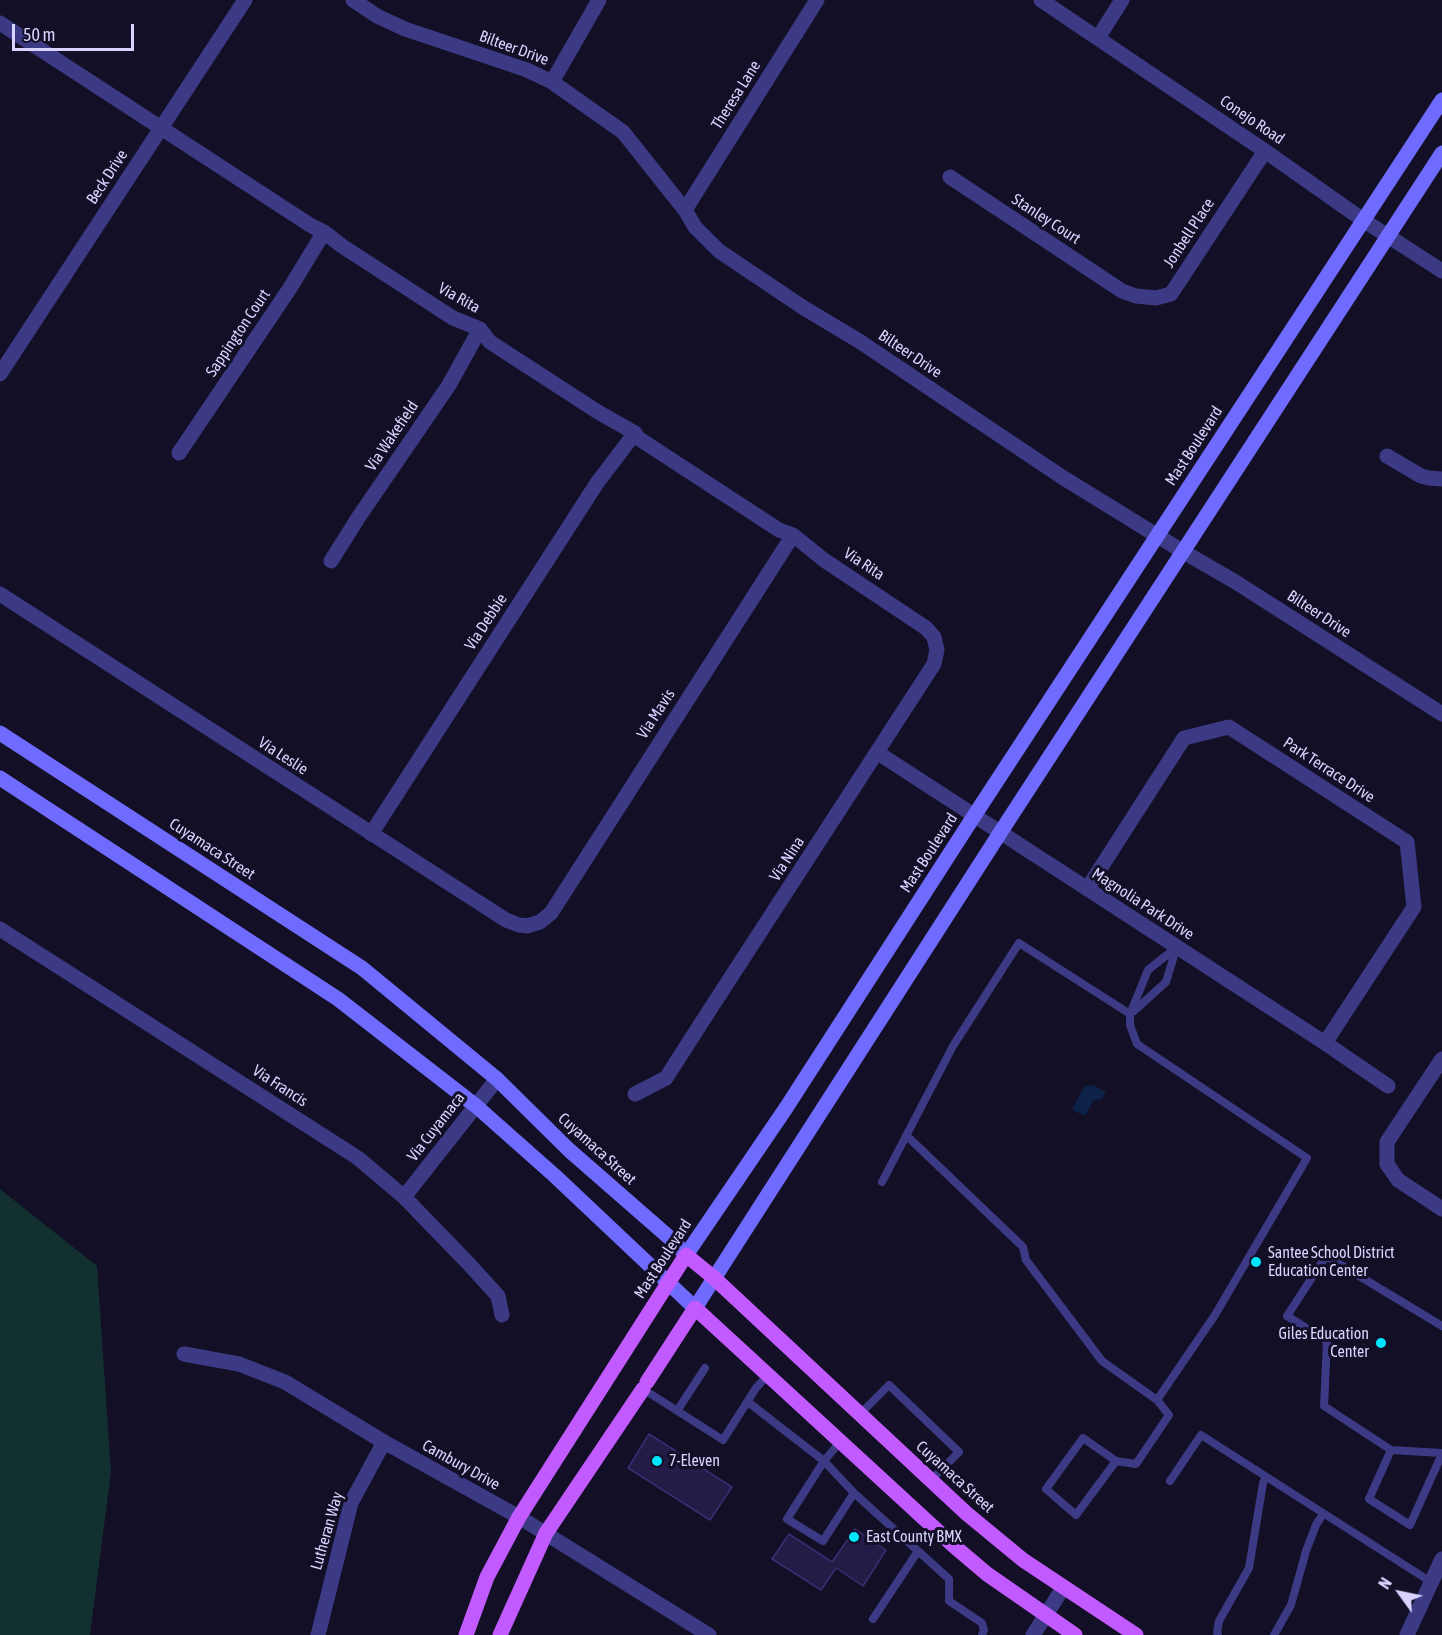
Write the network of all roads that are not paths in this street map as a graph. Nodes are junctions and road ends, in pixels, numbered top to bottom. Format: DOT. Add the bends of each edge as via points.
graph roads {
  1 [pos="245,0"];
  2 [pos="353,0"];
  3 [pos="599,0"];
  4 [pos="817,0"];
  5 [pos="1041,0"];
  6 [pos="1122,0"];
  7 [pos="0,23"];
  8 [pos="1098,38"];
  9 [pos="552,82"];
  10 [pos="1442,100"];
  11 [pos="160,128"];
  12 [pos="1264,151"];
  13 [pos="1442,153"];
  14 [pos="950,177"];
  15 [pos="685,210"];
  16 [pos="1363,220"];
  17 [pos="324,232"];
  18 [pos="1388,237"];
  19 [pos="1442,271"];
  20 [pos="1122,291"];
  21 [pos="480,329"];
  22 [pos="0,374"];
  23 [pos="635,433"];
  24 [pos="179,453"];
  25 [pos="1387,456"];
  26 [pos="1442,479"];
  27 [pos="793,535"];
  28 [pos="1157,536"];
  29 [pos="1182,551"];
  30 [pos="331,561"];
  31 [pos="0,594"];
  32 [pos="926,628"];
  33 [pos="1442,714"];
  34 [pos="0,733"];
  35 [pos="878,753"];
  36 [pos="0,778"];
  37 [pos="974,816"];
  38 [pos="1000,833"];
  39 [pos="371,834"];
  40 [pos="1088,889"];
  41 [pos="551,913"];
  42 [pos="0,929"];
  43 [pos="1176,947"];
  44 [pos="1130,1014"];
  45 [pos="1325,1043"];
  46 [pos="1442,1059"];
  47 [pos="497,1079"];
  48 [pos="1388,1086"];
  49 [pos="635,1094"];
  50 [pos="476,1106"];
  51 [pos="907,1136"];
  52 [pos="882,1182"];
  53 [pos="404,1197"];
  54 [pos="1442,1209"];
  55 [pos="686,1255"];
  56 [pos="714,1277"];
  57 [pos="669,1284"];
  58 [pos="695,1308"];
  59 [pos="502,1315"];
  60 [pos="1442,1326"];
  61 [pos="184,1354"];
  62 [pos="705,1368"];
  63 [pos="767,1376"];
  64 [pos="645,1385"];
  65 [pos="1157,1400"];
  66 [pos="748,1402"];
  67 [pos="677,1411"];
  68 [pos="860,1414"];
  69 [pos="384,1442"];
  70 [pos="840,1442"];
  71 [pos="1391,1450"];
  72 [pos="1442,1453"];
  73 [pos="824,1461"];
  74 [pos="1116,1461"];
  75 [pos="1266,1477"];
  76 [pos="931,1480"];
  77 [pos="1170,1481"];
  78 [pos="854,1493"];
  79 [pos="1323,1514"];
  80 [pos="519,1517"];
  81 [pos="546,1533"];
  82 [pos="918,1551"];
  83 [pos="1442,1559"];
  84 [pos="1431,1582"];
  85 [pos="1063,1588"];
  86 [pos="1046,1616"];
  87 [pos="873,1619"];
  88 [pos="318,1635"];
  89 [pos="466,1635"];
  90 [pos="500,1635"];
  91 [pos="709,1635"];
  92 [pos="982,1635"];
  93 [pos="1033,1635"];
  94 [pos="1075,1635"];
  95 [pos="1136,1635"];
  96 [pos="1218,1635"];
  97 [pos="1274,1635"];
  98 [pos="1407,1635"];
  1 -- 11 [label="street, Beck Drive"];
  2 -- 9 [label="street, Bilteer Drive" via="405,29"];
  3 -- 9 [label="street"];
  4 -- 15 [label="street, Theresa Lane"];
  5 -- 8 [label="street, Conejo Road"];
  6 -- 8 [label="street"];
  7 -- 11 [label="street, Via Rita"];
  8 -- 12 [label="street, Conejo Road"];
  9 -- 15 [label="street, Bilteer Drive" via="623,132"];
  10 -- 16 [label="main road, Mast Boulevard"];
  11 -- 17 [label="street, Via Rita"];
  11 -- 22 [label="street, Beck Drive"];
  12 -- 16 [label="street, Conejo Road"];
  12 -- 20 [label="street, Jonbell Place" via="1171,294 1156,298"];
  13 -- 18 [label="main road"];
  14 -- 20 [label="street, Stanley Court"];
  15 -- 28 [label="street, Bilteer Drive" via="719,252 747,272"];
  16 -- 18 [label="street, Conejo Road"];
  16 -- 28 [label="main road, Mast Boulevard"];
  17 -- 21 [label="street, Via Rita" via="453,318"];
  17 -- 24 [label="street, Sappington Court"];
  18 -- 19 [label="street, Conejo Road"];
  18 -- 29 [label="main road"];
  21 -- 23 [label="street, Via Rita" via="490,342"];
  21 -- 30 [label="street, Via Wakefield" via="449,385"];
  23 -- 27 [label="street, Via Rita" via="779,530"];
  23 -- 39 [label="street, Via Debbie" via="597,483"];
  25 -- 26 [label="street" via="1421,476"];
  27 -- 32 [label="street, Via Rita"];
  27 -- 41 [label="street, Via Mavis"];
  28 -- 29 [label="street, Bilteer Drive"];
  28 -- 37 [label="main road, Mast Boulevard"];
  29 -- 33 [label="street, Bilteer Drive"];
  29 -- 38 [label="main road"];
  31 -- 39 [label="street, Via Leslie"];
  32 -- 35 [label="street, Via Nina" via="936,643 934,664"];
  34 -- 47 [label="main road, Cuyamaca Street" via="362,968"];
  35 -- 37 [label="street, Magnolia Park Drive"];
  35 -- 49 [label="street, Via Nina" via="666,1078"];
  36 -- 50 [label="main road" via="338,999"];
  37 -- 38 [label="street, Magnolia Park Drive"];
  37 -- 55 [label="main road, Mast Boulevard"];
  38 -- 40 [label="street, Magnolia Park Drive"];
  38 -- 56 [label="main road"];
  39 -- 41 [label="street, Via Leslie" via="512,924 527,926"];
  40 -- 43 [label="street, Magnolia Park Drive"];
  40 -- 45 [label="street, Park Terrace Drive" via="1184,738 1229,727 1368,816 1407,842 1414,908"];
  42 -- 53 [label="street, Via Francis" via="358,1158"];
  43 -- 44 [label="lane" via="1148,970"];
  43 -- 44 [label="lane" via="1166,982"];
  43 -- 45 [label="street, Magnolia Park Drive"];
  44 -- 51 [label="lane" via="1019,943 953,1046"];
  44 -- 65 [label="lane" via="1137,1044 1307,1158 1215,1315"];
  45 -- 48 [label="street, Magnolia Park Drive"];
  46 -- 54 [label="street" via="1387,1142 1387,1164 1398,1180"];
  47 -- 50 [label="street, Via Cuyamaca"];
  47 -- 55 [label="main road, Cuyamaca Street"];
  50 -- 53 [label="street, Via Cuyamaca"];
  50 -- 57 [label="main road"];
  51 -- 52 [label="lane"];
  51 -- 65 [label="lane" via="1023,1247 1026,1260 1102,1361"];
  53 -- 59 [label="street, Via Francis" via="498,1296"];
  55 -- 56 [label="main road, Cuyamaca Street"];
  55 -- 57 [label="main road, Mast Boulevard"];
  56 -- 58 [label="main road"];
  56 -- 68 [label="main road, Cuyamaca Street"];
  57 -- 58 [label="main road"];
  57 -- 80 [label="main road, Mast Boulevard"];
  58 -- 63 [label="main road"];
  58 -- 64 [label="main road"];
  60 -- 71 [label="lane" via="1326,1256 1287,1316 1327,1341 1324,1406"];
  61 -- 69 [label="street, Cambury Drive" via="239,1364 285,1382"];
  62 -- 67 [label="lane"];
  63 -- 66 [label="lane"];
  63 -- 70 [label="main road"];
  64 -- 67 [label="lane"];
  64 -- 81 [label="main road"];
  65 -- 74 [label="lane" via="1169,1415 1143,1454 1136,1464"];
  66 -- 67 [label="lane" via="723,1440"];
  66 -- 73 [label="lane"];
  68 -- 76 [label="main road, Cuyamaca Street"];
  68 -- 76 [label="lane" via="889,1385 959,1452"];
  69 -- 80 [label="street, Cambury Drive"];
  69 -- 88 [label="street, Lutheran Way" via="351,1503"];
  70 -- 73 [label="lane"];
  70 -- 86 [label="main road" via="954,1546"];
  71 -- 72 [label="lane"];
  71 -- 72 [label="lane" via="1369,1499 1410,1525"];
  73 -- 78 [label="lane"];
  73 -- 78 [label="lane" via="787,1518 823,1541"];
  74 -- 74 [label="lane" via="1076,1515 1046,1489 1083,1438"];
  75 -- 77 [label="lane" via="1201,1435"];
  75 -- 79 [label="lane"];
  75 -- 96 [label="lane" via="1249,1568 1219,1621"];
  76 -- 85 [label="main road, Cuyamaca Street" via="1023,1560"];
  78 -- 82 [label="lane"];
  79 -- 84 [label="lane"];
  79 -- 97 [label="lane" via="1306,1551 1291,1605"];
  80 -- 81 [label="street, Cambury Drive"];
  80 -- 89 [label="main road, Mast Boulevard" via="487,1577"];
  81 -- 90 [label="main road"];
  81 -- 91 [label="street, Cambury Drive"];
  82 -- 87 [label="lane"];
  82 -- 92 [label="lane" via="949,1579 950,1601 982,1623"];
  83 -- 84 [label="street"];
  84 -- 98 [label="street"];
  85 -- 86 [label="street"];
  85 -- 95 [label="main road, Cuyamaca Street"];
  86 -- 93 [label="street"];
  86 -- 94 [label="main road"];
}
